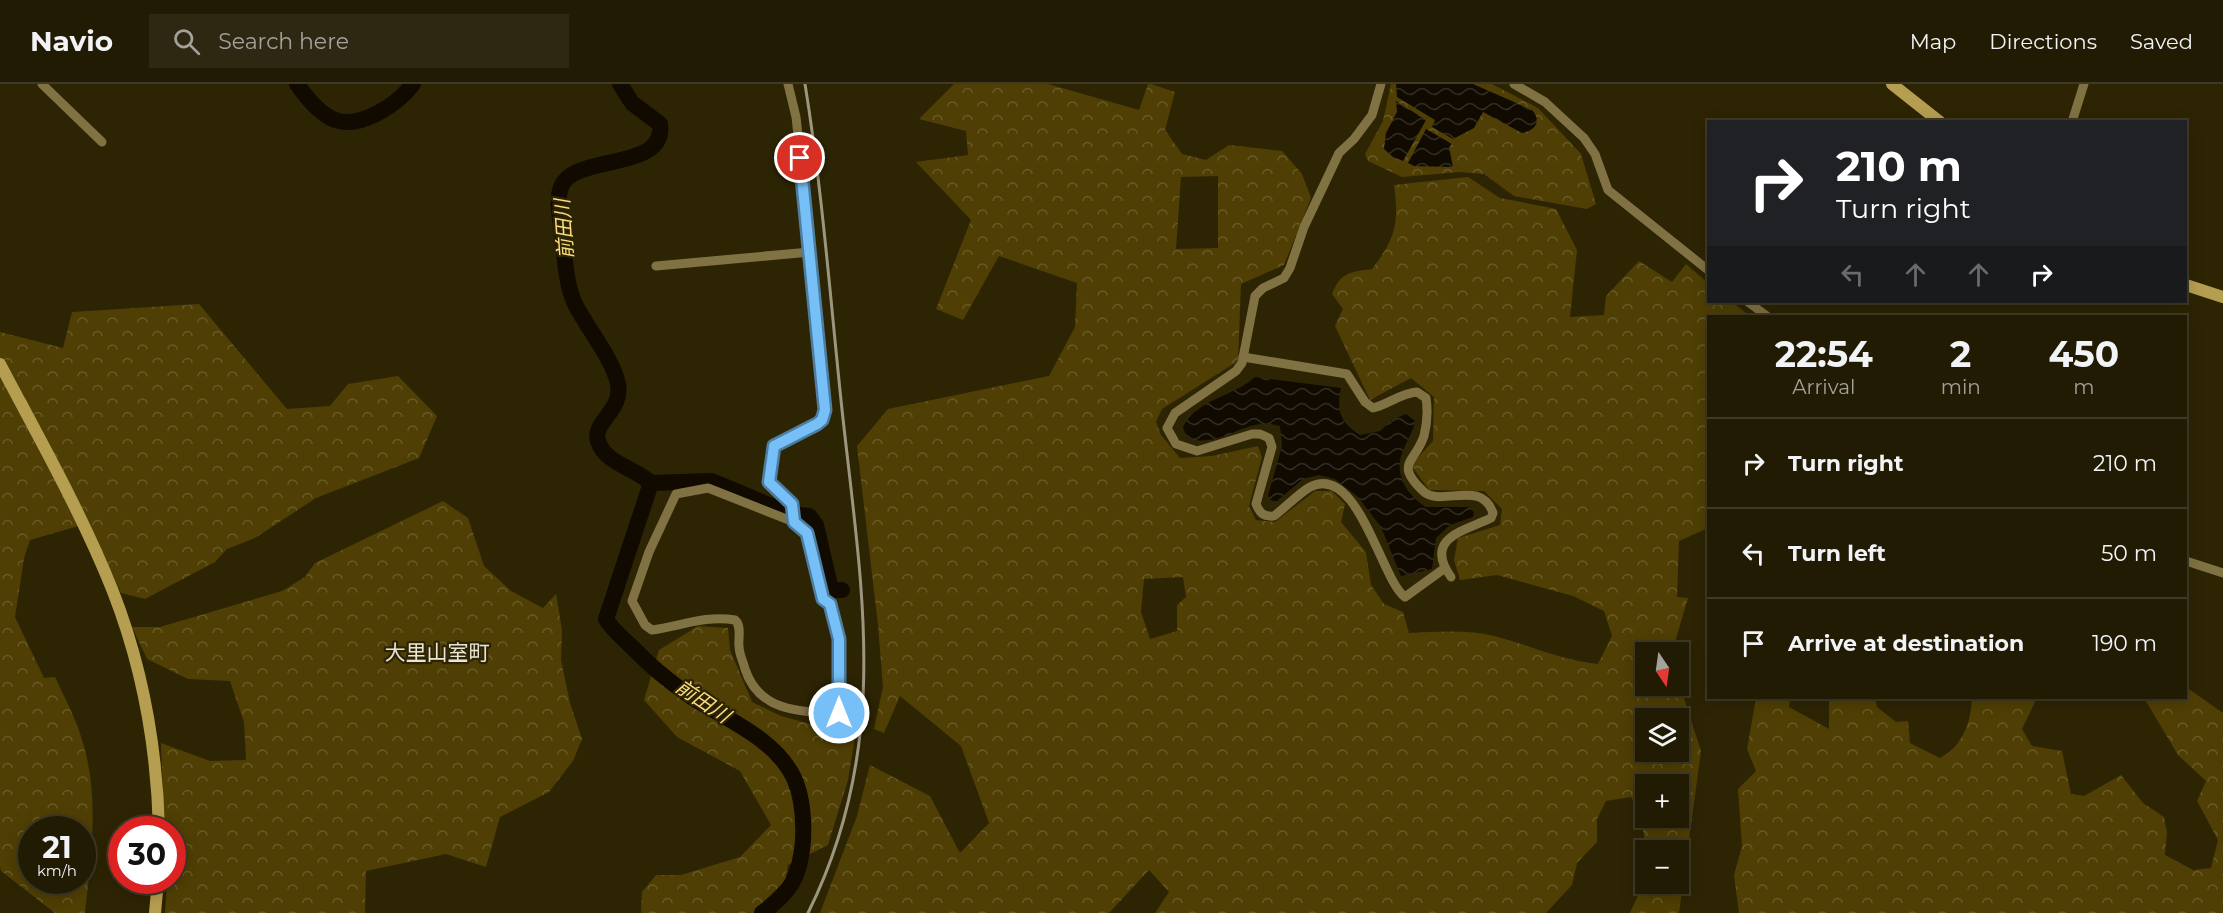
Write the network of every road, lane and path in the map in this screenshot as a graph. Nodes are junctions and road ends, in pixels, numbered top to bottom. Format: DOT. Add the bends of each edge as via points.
graph roads {
  1 [pos="42,84"];
  2 [pos="788,84"];
  3 [pos="1381,84"];
  4 [pos="1514,84"];
  5 [pos="1892,84"];
  6 [pos="2084,84"];
  7 [pos="1937,120"];
  8 [pos="2073,120"];
  9 [pos="102,142"];
  10 [pos="810,252"];
  11 [pos="656,266"];
  12 [pos="1707,269"];
  13 [pos="2187,285"];
  14 [pos="2223,297"];
  15 [pos="1749,303"];
  16 [pos="1766,315"];
  17 [pos="1243,357"];
  18 [pos="0,364"];
  19 [pos="794,517"];
  20 [pos="2187,561"];
  21 [pos="1445,568"];
  22 [pos="2223,573"];
  23 [pos="1451,576"];
  24 [pos="158,816"];
  25 [pos="157,894"];
  26 [pos="155,913"];
  1 -- 9 [label="street"];
  2 -- 10 [label="street" via="796,117"];
  3 -- 17 [label="street" via="1372,115 1339,153 1304,227 1290,268 1284,278 1255,296"];
  4 -- 12 [label="street" via="1545,102 1584,138 1595,154 1608,190"];
  5 -- 7 [label="street"];
  6 -- 8 [label="street"];
  10 -- 11 [label="street"];
  10 -- 19 [label="street" via="824,416 817,424 774,446 769,482 792,504"];
  13 -- 14 [label="street"];
  15 -- 16 [label="street"];
  17 -- 21 [label="street" via="1347,375 1373,408 1406,393 1417,392 1426,398 1423,437 1407,463 1408,472 1425,494 1472,496 1484,500 1493,513 1491,518 1449,537 1443,546"];
  17 -- 21 [label="street" via="1236,371 1175,412 1167,428 1176,444 1197,451 1260,434 1269,438 1272,447 1256,504 1260,513 1274,516 1311,487 1332,486 1342,492 1372,533 1399,592 1405,597"];
  18 -- 24 [label="street" via="86,529 113,590 151,730"];
  19 -- 19 [label="street" via="708,488 676,494 632,601 652,630 698,619 735,620 747,674 765,699 785,710 839,713 839,639 830,604 823,599 807,533"];
  20 -- 22 [label="street"];
  21 -- 23 [label="street"];
  25 -- 26 [label="street"];
}
